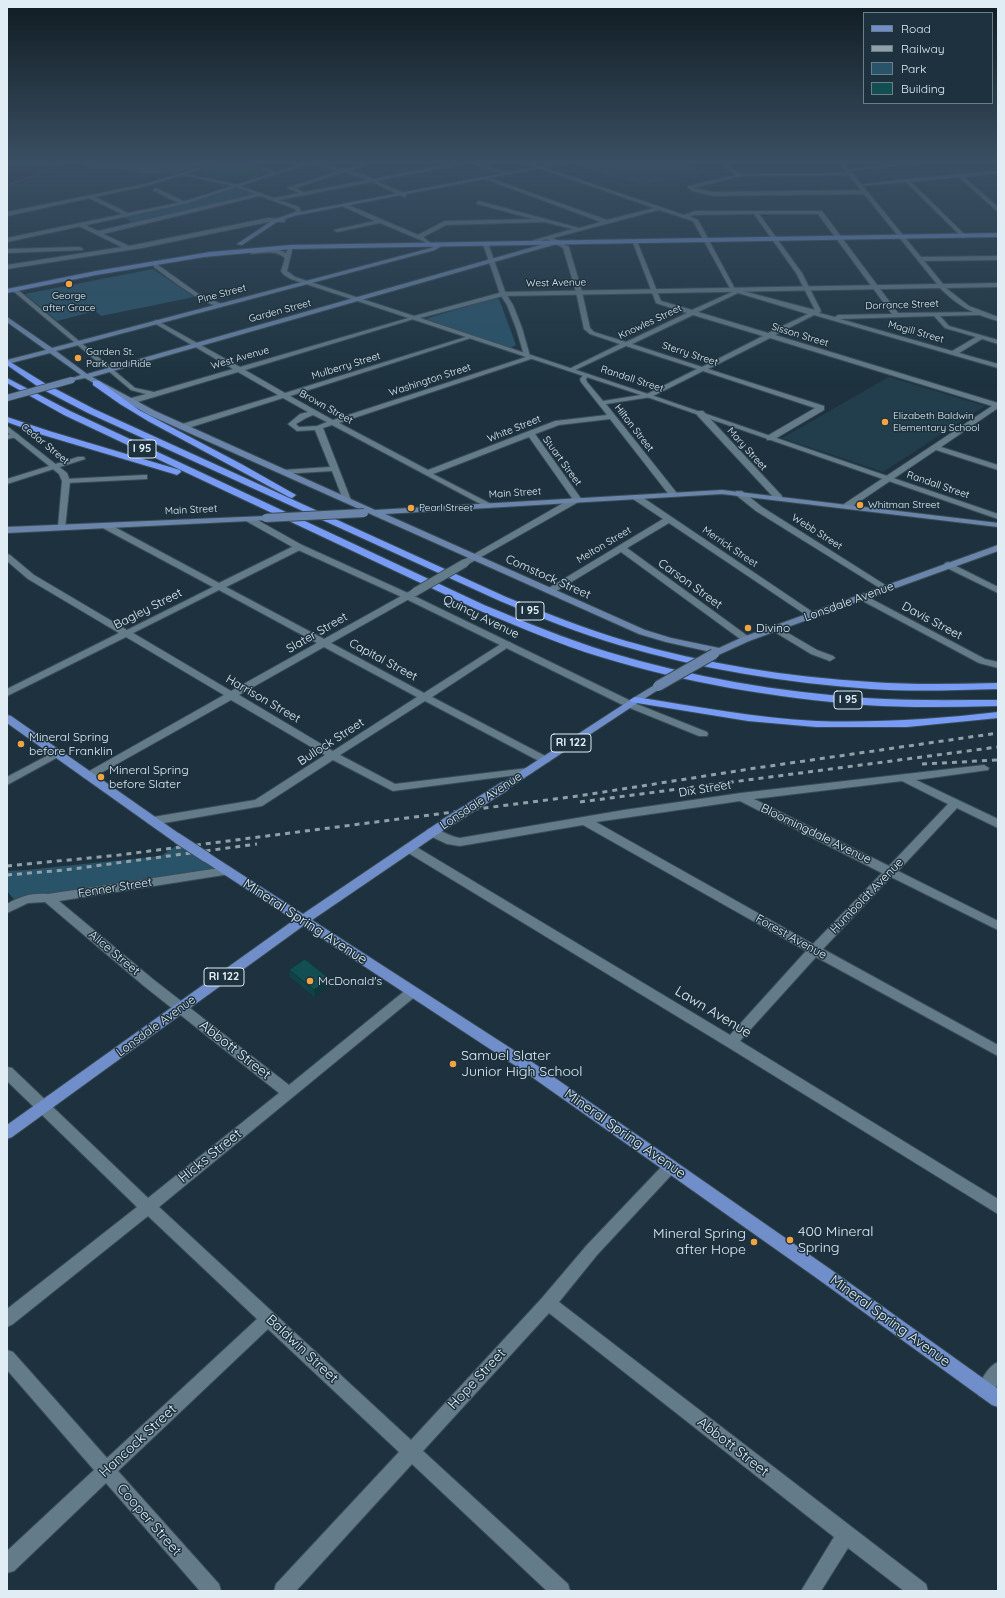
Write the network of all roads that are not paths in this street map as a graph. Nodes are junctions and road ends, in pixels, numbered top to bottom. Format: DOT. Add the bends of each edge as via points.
graph roads {
  1 [pos="550,237"];
  2 [pos="901,237"];
  3 [pos="19,238"];
  4 [pos="106,238"];
  5 [pos="183,238"];
  6 [pos="250,238"];
  7 [pos="419,238"];
  8 [pos="548,238"];
  9 [pos="838,238"];
  10 [pos="865,238"];
  11 [pos="775,239"];
  12 [pos="7,240"];
  13 [pos="706,240"];
  14 [pos="634,241"];
  15 [pos="558,242"];
  16 [pos="527,243"];
  17 [pos="240,244"];
  18 [pos="430,244"];
  19 [pos="442,244"];
  20 [pos="486,244"];
  21 [pos="291,247"];
  22 [pos="128,248"];
  23 [pos="7,251"];
  24 [pos="79,252"];
  25 [pos="230,252"];
  26 [pos="204,256"];
  27 [pos="288,258"];
  28 [pos="998,258"];
  29 [pos="920,259"];
  30 [pos="184,260"];
  31 [pos="492,262"];
  32 [pos="156,266"];
  33 [pos="7,267"];
  34 [pos="80,276"];
  35 [pos="305,282"];
  36 [pos="998,285"];
  37 [pos="940,286"];
  38 [pos="875,287"];
  39 [pos="807,288"];
  40 [pos="7,290"];
  41 [pos="16,291"];
  42 [pos="654,291"];
  43 [pos="735,291"];
  44 [pos="579,292"];
  45 [pos="7,294"];
  46 [pos="502,294"];
  47 [pos="358,300"];
  48 [pos="221,305"];
  49 [pos="693,313"];
  50 [pos="978,313"];
  51 [pos="816,314"];
  52 [pos="935,314"];
  53 [pos="896,315"];
  54 [pos="828,317"];
  55 [pos="414,318"];
  56 [pos="7,319"];
  57 [pos="998,319"];
  58 [pos="156,322"];
  59 [pos="769,336"];
  60 [pos="471,337"];
  61 [pos="980,337"];
  62 [pos="998,342"];
  63 [pos="78,343"];
  64 [pos="626,344"];
  65 [pos="196,345"];
  66 [pos="50,350"];
  67 [pos="953,353"];
  68 [pos="36,356"];
  69 [pos="530,356"];
  70 [pos="8,362"];
  71 [pos="68,363"];
  72 [pos="998,366"];
  73 [pos="703,368"];
  74 [pos="109,369"];
  75 [pos="239,369"];
  76 [pos="571,370"];
  77 [pos="68,375"];
  78 [pos="586,375"];
  79 [pos="85,376"];
  80 [pos="7,380"];
  81 [pos="96,383"];
  82 [pos="157,393"];
  83 [pos="284,396"];
  84 [pos="649,396"];
  85 [pos="7,398"];
  86 [pos="131,401"];
  87 [pos="601,403"];
  88 [pos="998,405"];
  89 [pos="314,412"];
  90 [pos="700,413"];
  91 [pos="612,416"];
  92 [pos="7,419"];
  93 [pos="333,423"];
  94 [pos="182,427"];
  95 [pos="7,428"];
  96 [pos="319,428"];
  97 [pos="530,433"];
  98 [pos="15,435"];
  99 [pos="7,437"];
  100 [pos="770,438"];
  101 [pos="935,447"];
  102 [pos="81,459"];
  103 [pos="57,466"];
  104 [pos="998,468"];
  105 [pos="334,469"];
  106 [pos="283,472"];
  107 [pos="428,473"];
  108 [pos="144,477"];
  109 [pos="886,478"];
  110 [pos="66,481"];
  111 [pos="7,482"];
  112 [pos="234,492"];
  113 [pos="739,493"];
  114 [pos="673,494"];
  115 [pos="636,497"];
  116 [pos="779,498"];
  117 [pos="347,500"];
  118 [pos="576,500"];
  119 [pos="553,502"];
  120 [pos="488,506"];
  121 [pos="847,506"];
  122 [pos="558,510"];
  123 [pos="368,513"];
  124 [pos="998,517"];
  125 [pos="249,519"];
  126 [pos="669,519"];
  127 [pos="994,524"];
  128 [pos="104,525"];
  129 [pos="62,527"];
  130 [pos="998,529"];
  131 [pos="7,530"];
  132 [pos="385,545"];
  133 [pos="299,547"];
  134 [pos="621,548"];
  135 [pos="998,548"];
  136 [pos="7,557"];
  137 [pos="474,558"];
  138 [pos="948,565"];
  139 [pos="218,587"];
  140 [pos="886,588"];
  141 [pos="998,590"];
  142 [pos="550,591"];
  143 [pos="411,594"];
  144 [pos="862,597"];
  145 [pos="812,615"];
  146 [pos="776,628"];
  147 [pos="126,634"];
  148 [pos="746,639"];
  149 [pos="325,644"];
  150 [pos="507,644"];
  151 [pos="716,653"];
  152 [pos="830,658"];
  153 [pos="995,665"];
  154 [pos="998,686"];
  155 [pos="7,693"];
  156 [pos="232,696"];
  157 [pos="423,696"];
  158 [pos="632,702"];
  159 [pos="998,703"];
  160 [pos="998,715"];
  161 [pos="7,718"];
  162 [pos="703,734"];
  163 [pos="56,754"];
  164 [pos="334,756"];
  165 [pos="545,760"];
  166 [pos="984,768"];
  167 [pos="528,771"];
  168 [pos="88,776"];
  169 [pos="902,777"];
  170 [pos="7,782"];
  171 [pos="741,797"];
  172 [pos="954,804"];
  173 [pos="153,821"];
  174 [pos="585,821"];
  175 [pos="998,824"];
  176 [pos="438,829"];
  177 [pos="409,848"];
  178 [pos="226,872"];
  179 [pos="892,872"];
  180 [pos="48,898"];
  181 [pos="7,910"];
  182 [pos="303,920"];
  183 [pos="998,926"];
  184 [pos="815,950"];
  185 [pos="412,992"];
  186 [pos="181,1008"];
  187 [pos="731,1042"];
  188 [pos="998,1050"];
  189 [pos="7,1072"];
  190 [pos="288,1092"];
  191 [pos="44,1106"];
  192 [pos="7,1133"];
  193 [pos="671,1166"];
  194 [pos="148,1207"];
  195 [pos="998,1207"];
  196 [pos="548,1303"];
  197 [pos="269,1318"];
  198 [pos="7,1319"];
  199 [pos="7,1358"];
  200 [pos="998,1370"];
  201 [pos="992,1395"];
  202 [pos="410,1451"];
  203 [pos="106,1471"];
  204 [pos="846,1535"];
  205 [pos="7,1564"];
  206 [pos="212,1591"];
  207 [pos="283,1591"];
  208 [pos="561,1591"];
  209 [pos="810,1591"];
  210 [pos="919,1591"];
  1 -- 15 [label="street"];
  2 -- 29 [label="street"];
  3 -- 12 [label="street"];
  4 -- 22 [label="street"];
  5 -- 22 [label="street"];
  6 -- 17 [label="main road"];
  7 -- 18 [label="street"];
  8 -- 16 [label="street"];
  9 -- 10 [label="main road"];
  9 -- 11 [label="main road"];
  9 -- 38 [label="street"];
  11 -- 13 [label="main road"];
  11 -- 39 [label="street"];
  13 -- 14 [label="main road"];
  13 -- 43 [label="street"];
  14 -- 15 [label="main road"];
  14 -- 42 [label="street, Sisson Street"];
  15 -- 16 [label="main road"];
  15 -- 31 [label="main road, Garden Street"];
  15 -- 44 [label="street, Sterry Street" via="566,247"];
  16 -- 20 [label="main road"];
  17 -- 21 [label="main road"];
  17 -- 26 [label="main road"];
  18 -- 19 [label="main road"];
  18 -- 21 [label="main road"];
  19 -- 20 [label="main road"];
  19 -- 35 [label="main road, Pine Street" via="434,249"];
  20 -- 31 [label="street"];
  21 -- 25 [label="main road"];
  21 -- 27 [label="street, Randall Street"];
  22 -- 24 [label="street"];
  23 -- 24 [label="street"];
  24 -- 33 [label="street"];
  25 -- 26 [label="main road"];
  25 -- 27 [label="street" via="275,252 282,253"];
  26 -- 30 [label="main road"];
  27 -- 35 [label="street, Randall Street" via="284,269 286,274"];
  28 -- 29 [label="street"];
  29 -- 37 [label="street"];
  30 -- 32 [label="main road"];
  30 -- 34 [label="main road"];
  31 -- 46 [label="street"];
  31 -- 47 [label="main road, Garden Street"];
  32 -- 41 [label="main road"];
  32 -- 48 [label="street" via="198,296"];
  34 -- 40 [label="main road"];
  34 -- 41 [label="main road"];
  35 -- 47 [label="street, Randall Street"];
  35 -- 48 [label="main road, Pine Street"];
  36 -- 37 [label="street, West Avenue"];
  37 -- 38 [label="street, West Avenue"];
  37 -- 50 [label="street" via="959,304"];
  38 -- 39 [label="street, West Avenue"];
  38 -- 53 [label="street"];
  39 -- 43 [label="street, West Avenue"];
  39 -- 51 [label="street" via="817,308"];
  40 -- 41 [label="main road"];
  41 -- 45 [label="main road"];
  41 -- 63 [label="street"];
  42 -- 43 [label="street, West Avenue"];
  42 -- 44 [label="street, West Avenue"];
  42 -- 49 [label="street, Sisson Street" via="658,302"];
  43 -- 49 [label="street, Knowles Street"];
  43 -- 51 [label="street"];
  44 -- 46 [label="street, West Avenue"];
  44 -- 64 [label="street, Sterry Street" via="587,328 592,333"];
  46 -- 55 [label="street, West Avenue"];
  46 -- 69 [label="street" via="510,305"];
  47 -- 55 [label="street, Randall Street"];
  47 -- 65 [label="main road, Garden Street"];
  48 -- 58 [label="main road, Pine Street"];
  49 -- 59 [label="street, Sisson Street"];
  49 -- 64 [label="street, Knowles Street"];
  50 -- 52 [label="street, Dorrance Street"];
  50 -- 57 [label="street"];
  51 -- 54 [label="street"];
  51 -- 59 [label="street"];
  52 -- 53 [label="street, Dorrance Street"];
  52 -- 61 [label="street" via="947,327"];
  53 -- 54 [label="street, Dorrance Street"];
  54 -- 67 [label="street, Magill Street"];
  55 -- 60 [label="street, Randall Street"];
  55 -- 75 [label="street, West Avenue"];
  56 -- 66 [label="main road"];
  58 -- 63 [label="main road, Pine Street"];
  58 -- 65 [label="street, Brown Street"];
  59 -- 73 [label="street"];
  59 -- 88 [label="street, Sisson Street"];
  60 -- 69 [label="street, Randall Street"];
  60 -- 83 [label="street, Mulberry Street"];
  61 -- 62 [label="street"];
  61 -- 67 [label="street"];
  63 -- 66 [label="main road, Pine Street"];
  63 -- 74 [label="street"];
  64 -- 73 [label="street, Sterry Street"];
  64 -- 76 [label="street, Knowles Street"];
  65 -- 74 [label="main road, Garden Street"];
  65 -- 75 [label="street, Brown Street"];
  66 -- 68 [label="main road, Pine Street"];
  66 -- 71 [label="main road"];
  67 -- 72 [label="street, Magill Street"];
  68 -- 70 [label="main road"];
  68 -- 71 [label="main road"];
  69 -- 76 [label="street, Randall Street"];
  69 -- 93 [label="street, Washington Street"];
  70 -- 132 [label="highway, I 95" via="29,378 72,402"];
  71 -- 77 [label="main road"];
  71 -- 79 [label="main road"];
  73 -- 84 [label="street"];
  73 -- 100 [label="street, Sterry Street" via="821,408"];
  74 -- 79 [label="main road, Garden Street"];
  74 -- 82 [label="street" via="137,392"];
  75 -- 82 [label="street, West Avenue"];
  75 -- 83 [label="street, Brown Street"];
  76 -- 78 [label="street, Randall Street"];
  77 -- 79 [label="main road, Garden Street"];
  77 -- 85 [label="main road, Garden Street, bridge" via="42,388"];
  78 -- 84 [label="street, Randall Street"];
  78 -- 87 [label="street, Hilton Street" via="584,382"];
  79 -- 81 [label="main road"];
  80 -- 112 [label="highway, I 95" via="63,411"];
  81 -- 86 [label="main road"];
  81 -- 132 [label="highway" via="115,399 156,423"];
  82 -- 86 [label="street, West Avenue"];
  83 -- 89 [label="street, Brown Street"];
  83 -- 94 [label="street, Mulberry Street"];
  84 -- 87 [label="street"];
  84 -- 90 [label="street, Randall Street"];
  86 -- 94 [label="main road"];
  87 -- 91 [label="street, Hilton Street"];
  88 -- 101 [label="street"];
  89 -- 93 [label="street, Brown Street"];
  89 -- 96 [label="street, Washington Street" via="292,424 297,428"];
  90 -- 100 [label="street, Randall Street"];
  90 -- 116 [label="street, Mary Street"];
  91 -- 97 [label="street, White Street" via="558,423"];
  91 -- 114 [label="street, Hilton Street"];
  92 -- 112 [label="highway"];
  93 -- 96 [label="street, Washington Street"];
  93 -- 107 [label="street, Brown Street"];
  94 -- 106 [label="main road"];
  95 -- 98 [label="street, Cedar Street"];
  96 -- 105 [label="street"];
  97 -- 107 [label="street, White Street"];
  97 -- 118 [label="street, Stuart Street"];
  98 -- 99 [label="street"];
  98 -- 103 [label="street, Cedar Street"];
  100 -- 109 [label="street, Randall Street"];
  101 -- 104 [label="street"];
  101 -- 109 [label="street"];
  102 -- 103 [label="street"];
  103 -- 110 [label="street, Cedar Street"];
  103 -- 111 [label="street"];
  105 -- 106 [label="street"];
  105 -- 117 [label="street"];
  106 -- 117 [label="main road"];
  107 -- 120 [label="street, Brown Street"];
  108 -- 110 [label="street"];
  109 -- 121 [label="street"];
  109 -- 124 [label="street, Randall Street"];
  110 -- 129 [label="street, Cedar Street"];
  112 -- 159 [label="highway, I 95" via="509,620 567,643 618,659 713,681 821,697 904,703"];
  113 -- 114 [label="main road, Main Street"];
  113 -- 116 [label="main road, Main Street"];
  113 -- 140 [label="street, Webb Street" via="759,509"];
  114 -- 115 [label="main road, Main Street"];
  115 -- 118 [label="main road, Main Street"];
  115 -- 126 [label="street, Merrick Street"];
  116 -- 121 [label="main road, Main Street"];
  117 -- 123 [label="main road"];
  118 -- 119 [label="main road, Main Street"];
  118 -- 122 [label="street, Slater Street"];
  119 -- 120 [label="main road, Main Street"];
  119 -- 122 [label="street"];
  120 -- 123 [label="main road, Main Street"];
  121 -- 127 [label="main road, Main Street"];
  122 -- 137 [label="street, Slater Street"];
  123 -- 125 [label="main road, Main Street, bridge"];
  123 -- 137 [label="main road, Comstock Street"];
  125 -- 128 [label="main road, Main Street"];
  125 -- 133 [label="street, Quincy Avenue"];
  126 -- 134 [label="street, Melton Street"];
  126 -- 145 [label="street, Merrick Street"];
  127 -- 130 [label="main road"];
  128 -- 129 [label="main road, Main Street"];
  128 -- 139 [label="street, Capital Street"];
  129 -- 131 [label="main road, Main Street"];
  132 -- 154 [label="highway, I 95" via="545,617 609,640 663,654 757,673 837,682 916,687"];
  133 -- 139 [label="street, Bagley Street"];
  133 -- 143 [label="street, Quincy Avenue"];
  134 -- 142 [label="street, Melton Street"];
  134 -- 148 [label="street, Carson Street"];
  135 -- 138 [label="main road, Lonsdale Avenue / RI 122"];
  136 -- 147 [label="street, Harrison Street" via="31,577"];
  137 -- 142 [label="main road, Comstock Street"];
  137 -- 143 [label="street, Slater Street, bridge"];
  138 -- 140 [label="main road, Lonsdale Avenue / RI 122"];
  138 -- 141 [label="street"];
  139 -- 147 [label="street, Bagley Street"];
  139 -- 149 [label="street, Capital Street"];
  140 -- 144 [label="main road, Lonsdale Avenue / RI 122"];
  142 -- 151 [label="main road, Comstock Street" via="642,632"];
  143 -- 149 [label="street, Slater Street"];
  143 -- 150 [label="street, Quincy Avenue"];
  144 -- 145 [label="main road, Lonsdale Avenue / RI 122"];
  144 -- 153 [label="street, Davis Street"];
  145 -- 146 [label="main road, Lonsdale Avenue / RI 122"];
  146 -- 148 [label="main road, Lonsdale Avenue / RI 122"];
  146 -- 152 [label="street" via="814,652"];
  147 -- 155 [label="street, Bagley Street"];
  147 -- 156 [label="street, Harrison Street"];
  148 -- 151 [label="main road, Lonsdale Avenue / RI 122"];
  149 -- 156 [label="street, Slater Street"];
  149 -- 157 [label="street, Capital Street"];
  150 -- 157 [label="street, Bullock Street"];
  150 -- 158 [label="street, Quincy Avenue"];
  151 -- 158 [label="main road, Lonsdale Avenue / RI 122, bridge"];
  156 -- 164 [label="street, Harrison Street"];
  156 -- 168 [label="street, Slater Street"];
  157 -- 164 [label="street, Bullock Street"];
  157 -- 165 [label="street, Capital Street"];
  158 -- 160 [label="highway" via="815,724 900,724"];
  158 -- 162 [label="street, Quincy Avenue"];
  158 -- 165 [label="main road, Lonsdale Avenue / RI 122"];
  161 -- 163 [label="main road, Mineral Spring Avenue"];
  163 -- 168 [label="main road, Mineral Spring Avenue"];
  163 -- 170 [label="street"];
  164 -- 167 [label="street, Harrison Street" via="393,788"];
  164 -- 173 [label="street, Bullock Street" via="258,803"];
  165 -- 167 [label="main road, Lonsdale Avenue / RI 122"];
  166 -- 169 [label="street, Dix Street"];
  167 -- 176 [label="main road, Lonsdale Avenue / RI 122, bridge"];
  168 -- 173 [label="main road, Mineral Spring Avenue"];
  169 -- 171 [label="street, Dix Street"];
  169 -- 172 [label="street"];
  171 -- 174 [label="street, Dix Street"];
  171 -- 179 [label="street, Bloomingdale Avenue"];
  172 -- 175 [label="street"];
  172 -- 179 [label="street, Humboldt Avenue"];
  173 -- 178 [label="main road, Mineral Spring Avenue, bridge"];
  174 -- 176 [label="street, Dix Street" via="460,842 451,841"];
  174 -- 184 [label="street, Forest Avenue"];
  176 -- 177 [label="main road, Lonsdale Avenue / RI 122"];
  177 -- 182 [label="main road, Lonsdale Avenue / RI 122"];
  177 -- 187 [label="street, Lawn Avenue"];
  178 -- 180 [label="street, Fenner Street"];
  178 -- 182 [label="main road, Mineral Spring Avenue"];
  179 -- 183 [label="street, Bloomingdale Avenue"];
  179 -- 184 [label="street, Humboldt Avenue"];
  180 -- 181 [label="street, Fenner Street" via="25,899"];
  180 -- 186 [label="street, Alice Street"];
  182 -- 185 [label="main road, Mineral Spring Avenue"];
  182 -- 186 [label="main road, Lonsdale Avenue / RI 122"];
  184 -- 187 [label="street, Humboldt Avenue"];
  184 -- 188 [label="street, Forest Avenue"];
  185 -- 190 [label="street, Hicks Street"];
  185 -- 193 [label="main road, Mineral Spring Avenue" via="527,1066"];
  186 -- 190 [label="street, Abbott Street"];
  186 -- 191 [label="main road, Lonsdale Avenue / RI 122"];
  187 -- 195 [label="street, Lawn Avenue"];
  189 -- 191 [label="street, Baldwin Street"];
  190 -- 194 [label="street, Hicks Street"];
  191 -- 192 [label="main road, Lonsdale Avenue / RI 122"];
  191 -- 194 [label="street, Baldwin Street"];
  193 -- 196 [label="street, Hope Street" via="592,1250"];
  193 -- 201 [label="main road, Mineral Spring Avenue"];
  194 -- 197 [label="street, Baldwin Street"];
  194 -- 198 [label="street, Hicks Street"];
  196 -- 202 [label="street, Hope Street"];
  196 -- 204 [label="street, Abbott Street"];
  197 -- 202 [label="street, Baldwin Street"];
  197 -- 203 [label="street, Hancock Street"];
  199 -- 203 [label="street, Cooper Street"];
  200 -- 201 [label="street"];
  202 -- 207 [label="street, Hope Street"];
  202 -- 208 [label="street, Baldwin Street"];
  203 -- 205 [label="street, Hancock Street"];
  203 -- 206 [label="street, Cooper Street"];
  204 -- 209 [label="street"];
  204 -- 210 [label="street, Abbott Street"];
}
